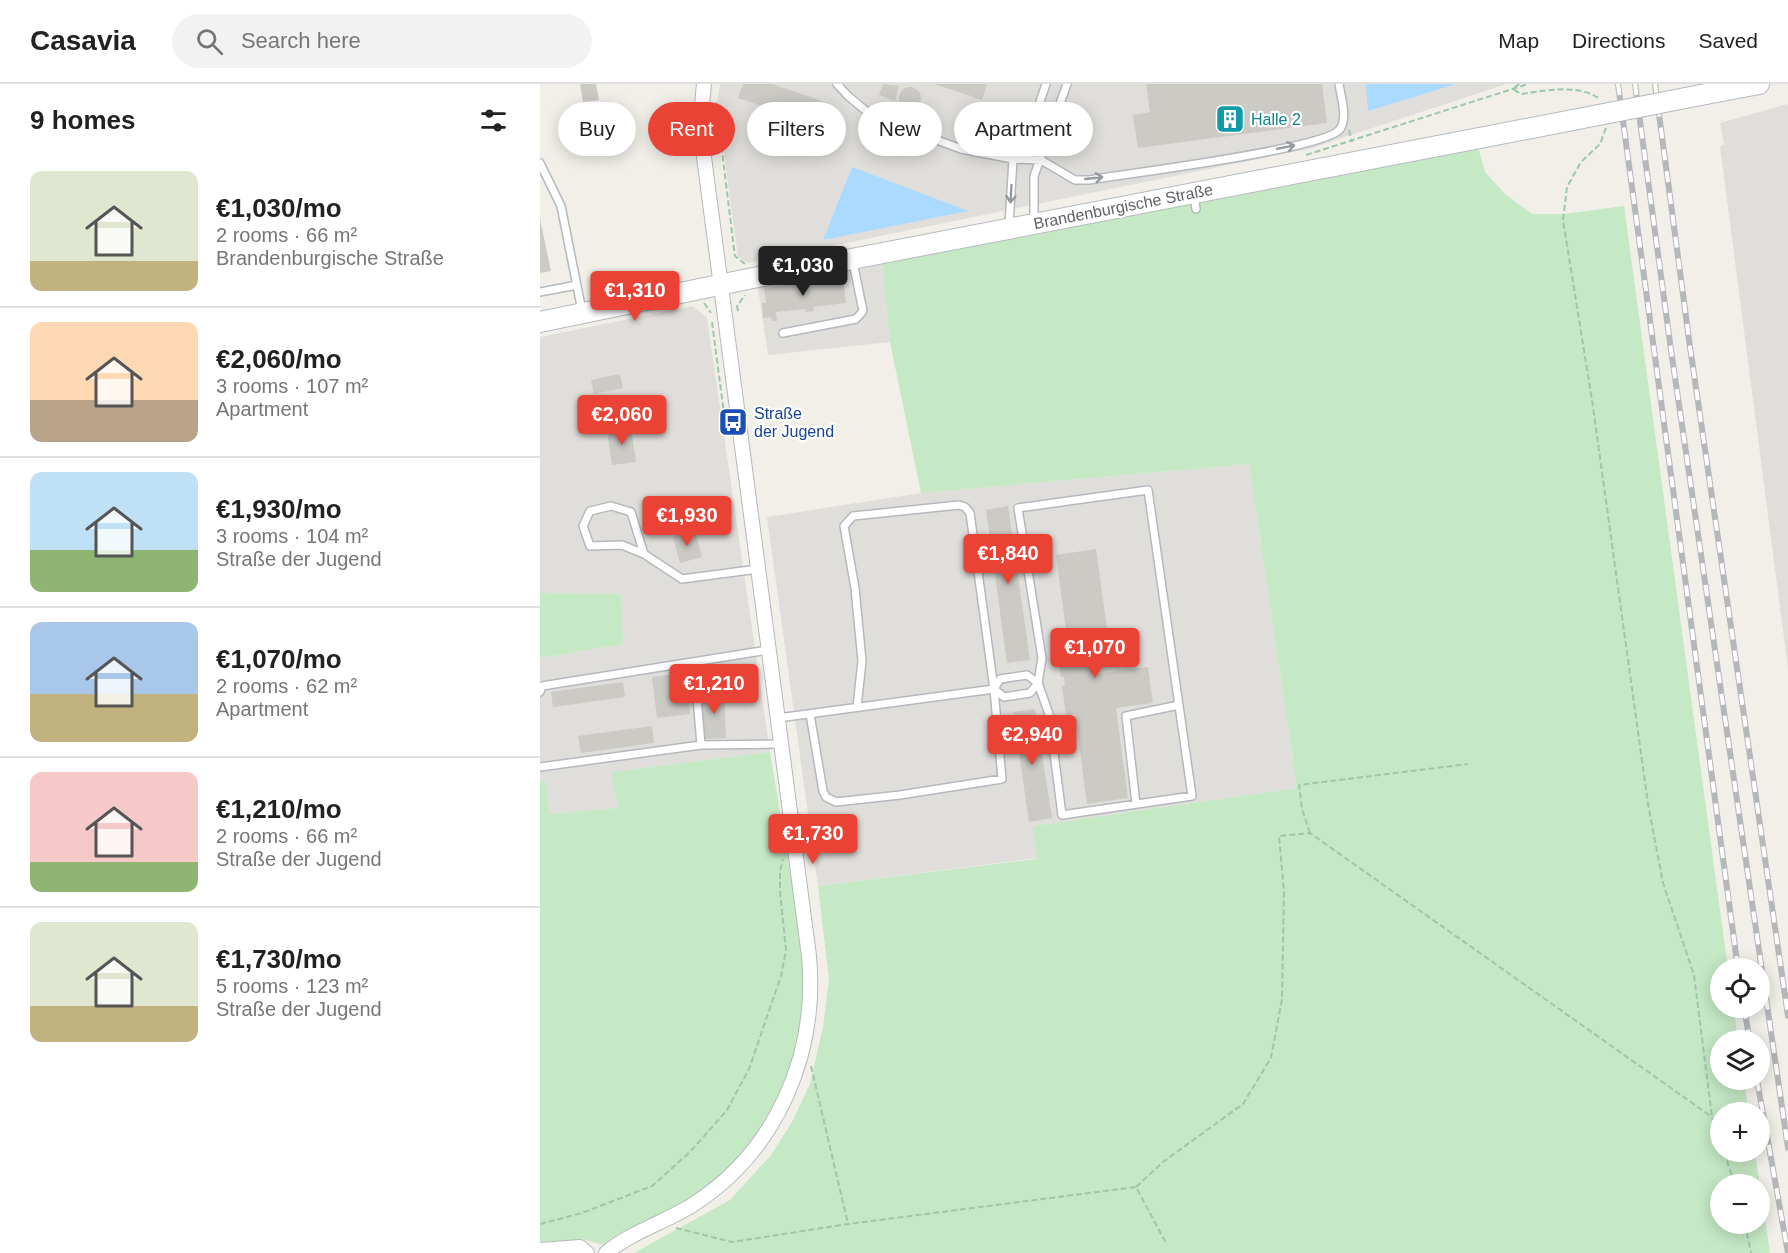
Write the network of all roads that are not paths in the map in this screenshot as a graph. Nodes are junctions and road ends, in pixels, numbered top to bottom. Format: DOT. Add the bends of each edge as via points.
graph roads {
  1 [pos="704,84"];
  2 [pos="837,84"];
  3 [pos="1046,84"];
  4 [pos="1067,84"];
  5 [pos="1339,84"];
  6 [pos="1759,84"];
  7 [pos="1013,159"];
  8 [pos="1041,160"];
  9 [pos="540,163"];
  10 [pos="1034,224"];
  11 [pos="1009,229"];
  12 [pos="853,259"];
  13 [pos="722,284"];
  14 [pos="577,285"];
  15 [pos="540,292"];
  16 [pos="583,314"];
  17 [pos="540,322"];
  18 [pos="783,333"];
  19 [pos="644,554"];
  20 [pos="758,569"];
  21 [pos="768,650"];
  22 [pos="694,662"];
  23 [pos="1038,683"];
  24 [pos="994,689"];
  25 [pos="540,692"];
  26 [pos="1179,705"];
  27 [pos="857,707"];
  28 [pos="810,714"];
  29 [pos="778,718"];
  30 [pos="782,744"];
  31 [pos="701,745"];
  32 [pos="540,767"];
  33 [pos="1136,804"];
  34 [pos="540,1250"];
  35 [pos="587,1253"];
  36 [pos="606,1253"];
  1 -- 13 [label="street" via="701,129"];
  2 -- 7 [label="lane" via="871,115 960,149"];
  3 -- 8 [label="lane" via="1033,122"];
  4 -- 8 [label="lane"];
  8 -- 5 [label="lane, one-way" via="1075,180 1089,180 1321,140 1339,131 1344,120"];
  6 -- 10 [label="street, Brandenburgische Straße, bridge" via="1195,201"];
  7 -- 8 [label="lane"];
  7 -- 11 [label="lane, one-way"];
  8 -- 10 [label="lane" via="1034,176"];
  9 -- 14 [label="lane" via="561,206"];
  10 -- 11 [label="street, Brandenburgische Straße"];
  11 -- 12 [label="street, Brandenburgische Straße"];
  12 -- 13 [label="street, Brandenburgische Straße"];
  12 -- 18 [label="lane" via="863,311 856,320"];
  13 -- 16 [label="street, Brandenburgische Straße"];
  13 -- 20 [label="street"];
  14 -- 15 [label="lane"];
  14 -- 16 [label="lane"];
  16 -- 17 [label="street, Brandenburgische Straße"];
  19 -- 19 [label="lane" via="631,512 611,506 590,511 583,526 590,546 622,544"];
  19 -- 20 [label="lane" via="682,579"];
  20 -- 21 [label="street"];
  21 -- 22 [label="lane"];
  21 -- 29 [label="street"];
  22 -- 25 [label="lane" via="542,687"];
  22 -- 31 [label="lane"];
  23 -- 24 [label="lane" via="1027,675 1000,680"];
  23 -- 24 [label="lane" via="1030,693 1004,697"];
  23 -- 26 [label="lane" via="1042,658 1018,508 1148,490"];
  23 -- 33 [label="lane" via="1049,714 1062,815"];
  24 -- 27 [label="lane"];
  24 -- 27 [label="lane" via="970,513 958,505 853,516 844,526 862,661"];
  24 -- 28 [label="lane" via="1002,779 900,795 842,802 826,796"];
  26 -- 33 [label="lane" via="1126,716"];
  26 -- 33 [label="lane" via="1191,796"];
  27 -- 28 [label="lane"];
  28 -- 29 [label="lane"];
  29 -- 30 [label="street"];
  30 -- 31 [label="lane"];
  30 -- 36 [label="street" via="811,977 808,1029 795,1077 757,1146 733,1172 693,1205"];
  31 -- 32 [label="lane"];
  34 -- 35 [label="street" via="580,1247"];
}
